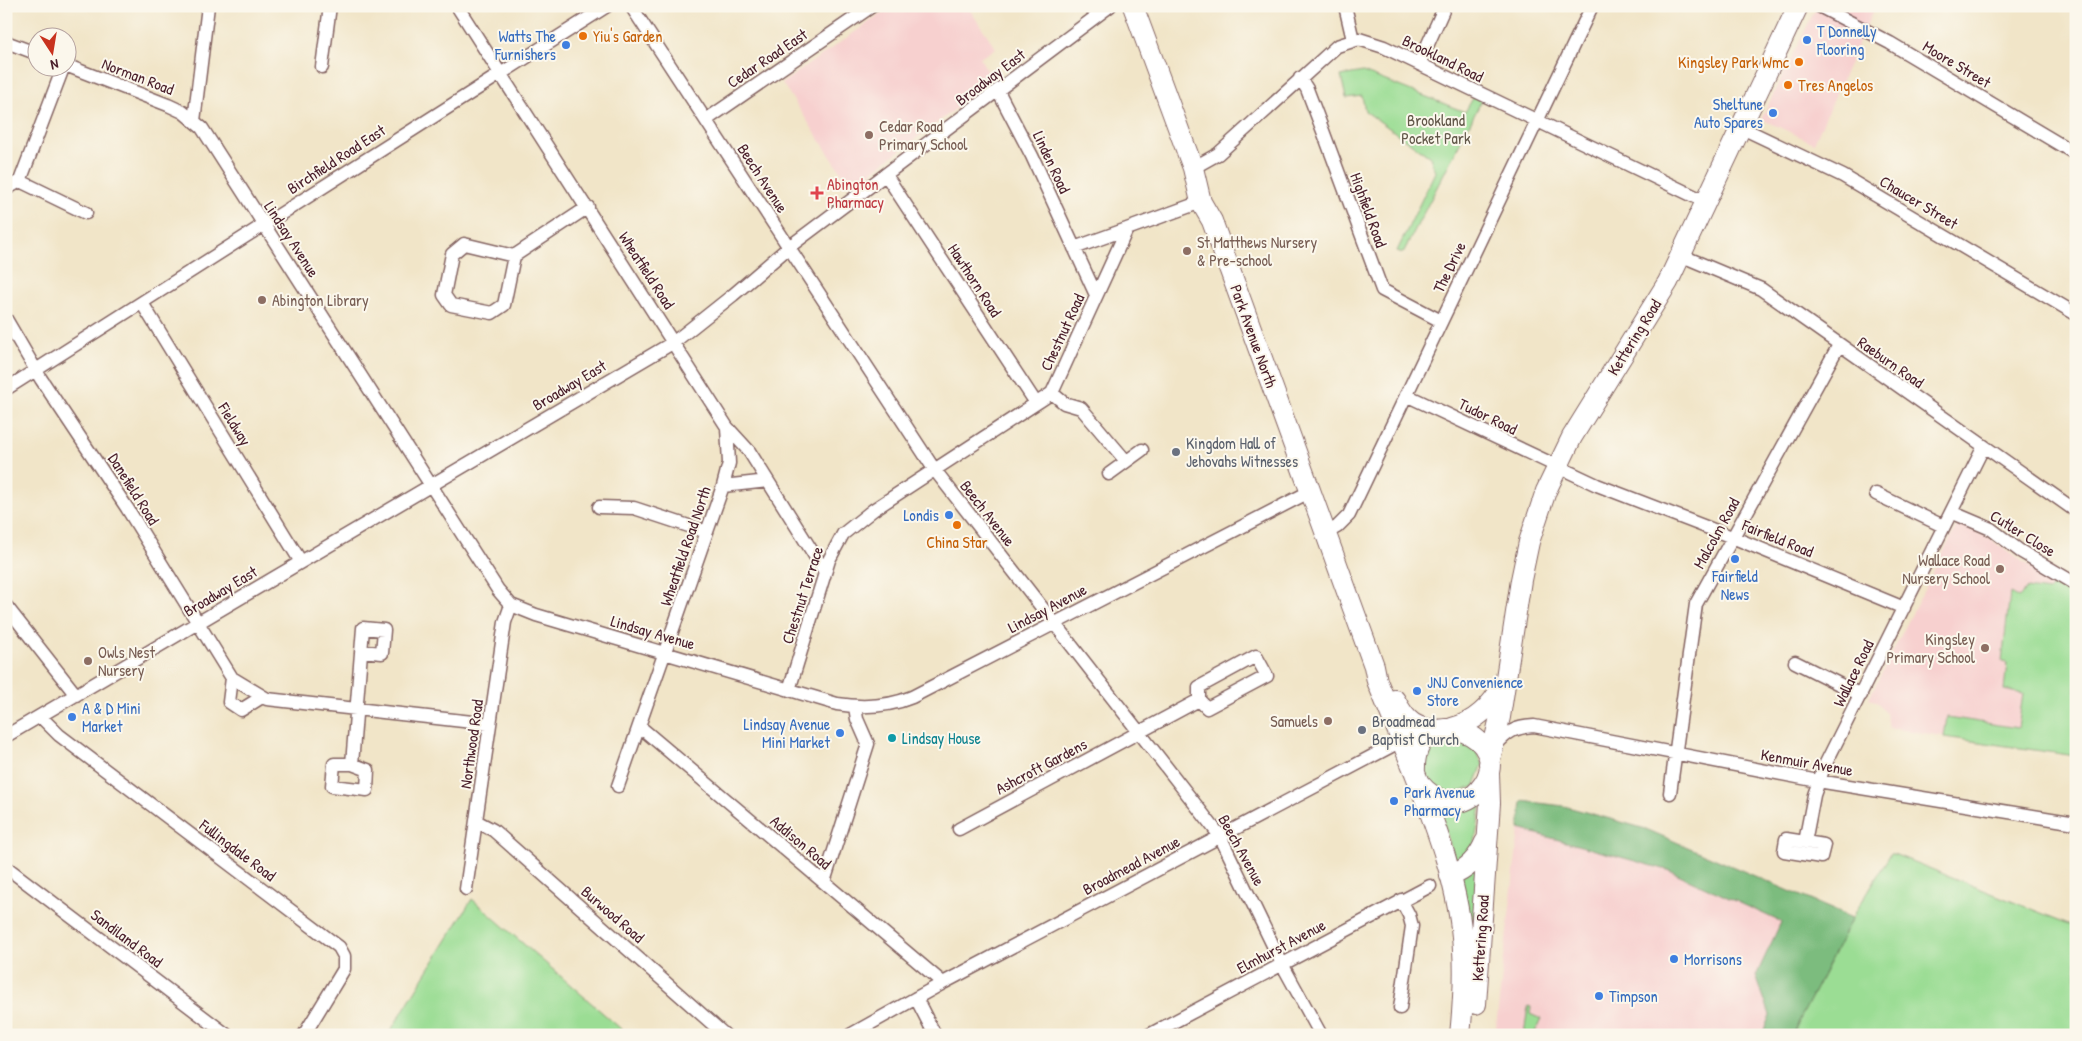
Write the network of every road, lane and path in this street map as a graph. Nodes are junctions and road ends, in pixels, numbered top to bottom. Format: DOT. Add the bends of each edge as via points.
graph roads {
  1 [pos="208,6"];
  2 [pos="330,6"];
  3 [pos="458,6"];
  4 [pos="607,6"];
  5 [pos="632,6"];
  6 [pos="872,6"];
  7 [pos="1110,6"];
  8 [pos="1133,6"];
  9 [pos="1345,6"];
  10 [pos="1445,6"];
  11 [pos="1592,6"];
  12 [pos="1798,6"];
  13 [pos="1819,6"];
  14 [pos="1353,40"];
  15 [pos="6,42"];
  16 [pos="28,50"];
  17 [pos="1419,64"];
  18 [pos="322,67"];
  19 [pos="78,70"];
  20 [pos="501,73"];
  21 [pos="59,78"];
  22 [pos="1300,78"];
  23 [pos="998,91"];
  24 [pos="194,120"];
  25 [pos="706,120"];
  26 [pos="1537,121"];
  27 [pos="1740,127"];
  28 [pos="2076,154"];
  29 [pos="1193,168"];
  30 [pos="886,175"];
  31 [pos="20,181"];
  32 [pos="6,189"];
  33 [pos="1704,201"];
  34 [pos="1202,202"];
  35 [pos="588,207"];
  36 [pos="86,213"];
  37 [pos="264,225"];
  38 [pos="1127,229"];
  39 [pos="789,247"];
  40 [pos="1074,248"];
  41 [pos="1680,255"];
  42 [pos="514,256"];
  43 [pos="1096,295"];
  44 [pos="142,303"];
  45 [pos="2076,314"];
  46 [pos="6,319"];
  47 [pos="1441,320"];
  48 [pos="674,342"];
  49 [pos="1838,345"];
  50 [pos="36,369"];
  51 [pos="6,389"];
  52 [pos="1052,392"];
  53 [pos="1406,395"];
  54 [pos="1036,403"];
  55 [pos="727,427"];
  56 [pos="1984,446"];
  57 [pos="1142,450"];
  58 [pos="1126,461"];
  59 [pos="1556,468"];
  60 [pos="934,469"];
  61 [pos="1109,474"];
  62 [pos="768,481"];
  63 [pos="431,486"];
  64 [pos="723,486"];
  65 [pos="1311,491"];
  66 [pos="1876,494"];
  67 [pos="600,507"];
  68 [pos="2076,511"];
  69 [pos="1951,512"];
  70 [pos="1943,526"];
  71 [pos="707,532"];
  72 [pos="1326,532"];
  73 [pos="1732,537"];
  74 [pos="300,562"];
  75 [pos="825,572"];
  76 [pos="2076,584"];
  77 [pos="512,605"];
  78 [pos="6,606"];
  79 [pos="1904,608"];
  80 [pos="1053,623"];
  81 [pos="197,624"];
  82 [pos="362,651"];
  83 [pos="664,652"];
  84 [pos="1796,662"];
  85 [pos="1374,666"];
  86 [pos="232,678"];
  87 [pos="1506,678"];
  88 [pos="789,690"];
  89 [pos="76,695"];
  90 [pos="1861,695"];
  91 [pos="262,696"];
  92 [pos="1199,700"];
  93 [pos="855,707"];
  94 [pos="355,709"];
  95 [pos="40,716"];
  96 [pos="1500,717"];
  97 [pos="490,724"];
  98 [pos="638,726"];
  99 [pos="1534,726"];
  100 [pos="1447,729"];
  101 [pos="1139,732"];
  102 [pos="6,736"];
  103 [pos="1401,741"];
  104 [pos="1675,755"];
  105 [pos="1491,760"];
  106 [pos="352,764"];
  107 [pos="1418,779"];
  108 [pos="1818,781"];
  109 [pos="618,786"];
  110 [pos="1670,793"];
  111 [pos="476,821"];
  112 [pos="2076,823"];
  113 [pos="959,829"];
  114 [pos="1220,836"];
  115 [pos="1486,840"];
  116 [pos="1805,842"];
  117 [pos="6,867"];
  118 [pos="1450,876"];
  119 [pos="824,882"];
  120 [pos="1430,886"];
  121 [pos="466,889"];
  122 [pos="1401,900"];
  123 [pos="1282,964"];
  124 [pos="943,983"];
  125 [pos="916,998"];
  126 [pos="1400,1008"];
  127 [pos="227,1035"];
  128 [pos="304,1035"];
  129 [pos="725,1035"];
  130 [pos="850,1035"];
  131 [pos="935,1035"];
  132 [pos="1149,1035"];
  133 [pos="1321,1035"];
  134 [pos="1460,1035"];
  135 [pos="1473,1035"];
  1 -- 24 [label="street"];
  2 -- 18 [label="street"];
  3 -- 20 [label="street, Wheatfield Road"];
  4 -- 20 [label="street, Birchfield Road East"];
  5 -- 25 [label="street, Beech Avenue"];
  6 -- 25 [label="street, Cedar Road East"];
  7 -- 23 [label="street, Broadway East"];
  8 -- 29 [label="main road, Park Avenue North"];
  9 -- 14 [label="street"];
  10 -- 17 [label="street"];
  11 -- 26 [label="street, The Drive"];
  12 -- 27 [label="main road, Kettering Road"];
  13 -- 28 [label="street, Moore Street" via="1890,43"];
  14 -- 17 [label="street, Brookland Road" via="1373,43"];
  14 -- 22 [label="street" via="1337,46"];
  15 -- 16 [label="street"];
  17 -- 26 [label="street, Brookland Road"];
  19 -- 24 [label="street, Norman Road" via="168,105"];
  20 -- 35 [label="street, Wheatfield Road"];
  20 -- 37 [label="street, Birchfield Road East"];
  21 -- 31 [label="street"];
  22 -- 29 [label="street" via="1213,158"];
  22 -- 47 [label="street, Highfield Road" via="1307,89 1382,290"];
  23 -- 30 [label="street, Broadway East"];
  23 -- 40 [label="street, Linden Road"];
  24 -- 37 [label="street, Lindsay Avenue"];
  25 -- 39 [label="street, Beech Avenue"];
  26 -- 33 [label="street, Brookland Road"];
  26 -- 47 [label="street, The Drive"];
  27 -- 33 [label="main road, Kettering Road"];
  27 -- 45 [label="street, Chaucer Street" via="1843,176"];
  29 -- 34 [label="main road, Park Avenue North"];
  30 -- 39 [label="street, Broadway East"];
  30 -- 54 [label="street, Hawthorn Road"];
  31 -- 32 [label="street"];
  31 -- 36 [label="street"];
  33 -- 41 [label="main road, Kettering Road"];
  34 -- 38 [label="street"];
  34 -- 65 [label="main road, Park Avenue North" via="1212,221"];
  35 -- 42 [label="street"];
  35 -- 48 [label="street, Wheatfield Road"];
  37 -- 44 [label="street, Birchfield Road East"];
  37 -- 63 [label="street, Lindsay Avenue"];
  38 -- 40 [label="street"];
  38 -- 43 [label="street, Chestnut Road"];
  39 -- 48 [label="street, Broadway East"];
  39 -- 60 [label="street, Beech Avenue"];
  40 -- 43 [label="street, Linden Road"];
  41 -- 49 [label="street, Raeburn Road" via="1761,289"];
  41 -- 59 [label="main road, Kettering Road"];
  42 -- 42 [label="street" via="504,305 492,313 451,305 444,295 452,254 464,244"];
  43 -- 52 [label="street, Chestnut Road"];
  44 -- 50 [label="street, Birchfield Road East"];
  44 -- 74 [label="street, Fieldway"];
  46 -- 50 [label="street, Danefield Road"];
  47 -- 53 [label="street, The Drive"];
  48 -- 55 [label="street, Wheatfield Road"];
  48 -- 63 [label="street, Broadway East"];
  49 -- 56 [label="street, Raeburn Road"];
  49 -- 73 [label="street, Malcolm Road"];
  50 -- 51 [label="street, Birchfield Road East"];
  50 -- 81 [label="street, Danefield Road" via="127,508"];
  52 -- 54 [label="street, Chestnut Road"];
  52 -- 58 [label="street" via="1064,403 1081,408"];
  53 -- 59 [label="street, Tudor Road"];
  53 -- 72 [label="street, The Drive" via="1349,514 1343,523"];
  54 -- 60 [label="street, Chestnut Road"];
  55 -- 62 [label="street, Wheatfield Road" via="749,451"];
  55 -- 64 [label="street, Wheatfield Road North" via="729,463"];
  56 -- 68 [label="street, Raeburn Road"];
  56 -- 69 [label="street, Wallace Road"];
  57 -- 58 [label="street"];
  58 -- 61 [label="street"];
  59 -- 73 [label="street, Fairfield Road"];
  59 -- 87 [label="main road, Kettering Road" via="1529,542"];
  60 -- 75 [label="street, Chestnut Terrace" via="849,527 836,544"];
  60 -- 80 [label="street, Beech Avenue"];
  62 -- 64 [label="street"];
  62 -- 75 [label="street, Wheatfield Road"];
  63 -- 74 [label="street, Broadway East"];
  63 -- 77 [label="street, Lindsay Avenue" via="498,590"];
  64 -- 71 [label="street, Wheatfield Road North"];
  65 -- 72 [label="main road, Park Avenue North"];
  65 -- 80 [label="street, Lindsay Avenue"];
  66 -- 70 [label="street"];
  67 -- 71 [label="street" via="634,508"];
  69 -- 70 [label="street, Wallace Road"];
  69 -- 76 [label="street, Cutler Close" via="1991,529 2020,551"];
  70 -- 79 [label="street, Wallace Road"];
  71 -- 83 [label="street, Wheatfield Road North"];
  72 -- 85 [label="main road, Park Avenue North"];
  73 -- 79 [label="street, Fairfield Road"];
  73 -- 104 [label="street, Malcolm Road" via="1696,604"];
  74 -- 81 [label="street, Broadway East"];
  75 -- 88 [label="street, Chestnut Terrace"];
  77 -- 83 [label="street, Lindsay Avenue"];
  77 -- 97 [label="street, Northwood Road" via="505,622"];
  78 -- 89 [label="street"];
  79 -- 90 [label="street, Wallace Road"];
  80 -- 93 [label="street, Lindsay Avenue" via="907,699 892,704"];
  80 -- 101 [label="street, Beech Avenue"];
  81 -- 86 [label="street, Danefield Road"];
  81 -- 89 [label="street, Broadway East"];
  82 -- 94 [label="street"];
  83 -- 88 [label="street, Lindsay Avenue"];
  83 -- 98 [label="street, Wheatfield Road North"];
  84 -- 90 [label="street"];
  85 -- 100 [label="main road, Park Avenue North" via="1407,720"];
  85 -- 103 [label="main road, Park Avenue North"];
  86 -- 91 [label="street, Danefield Road"];
  86 -- 91 [label="street" via="229,702 241,710"];
  87 -- 96 [label="main road, Kettering Road"];
  87 -- 100 [label="main road, Kettering Road" via="1486,709"];
  88 -- 93 [label="street, Lindsay Avenue"];
  89 -- 95 [label="street, Broadway East"];
  90 -- 108 [label="street, Wallace Road"];
  91 -- 94 [label="street, Danefield Road"];
  92 -- 92 [label="street" via="1199,687 1256,656 1267,676 1207,708"];
  92 -- 101 [label="street, Ashcroft Gardens"];
  93 -- 119 [label="street" via="868,744"];
  94 -- 97 [label="street, Danefield Road"];
  94 -- 106 [label="street"];
  95 -- 102 [label="street, Broadway East"];
  95 -- 128 [label="street, Fullingdale Road" via="59,735 339,948 344,956 344,969"];
  96 -- 99 [label="street, Kenmuir Avenue" via="1525,720"];
  96 -- 100 [label="street, Kenmuir Avenue"];
  96 -- 105 [label="main road, Kettering Road"];
  97 -- 111 [label="street, Northwood Road"];
  98 -- 109 [label="street, Wheatfield Road North"];
  98 -- 119 [label="street, Addison Road"];
  99 -- 104 [label="street, Kenmuir Avenue"];
  99 -- 105 [label="street, Kenmuir Avenue" via="1518,727 1507,733"];
  100 -- 103 [label="street, Broadmead Avenue"];
  100 -- 105 [label="main road" via="1474,736"];
  100 -- 107 [label="main road" via="1430,735 1422,743 1415,762"];
  101 -- 113 [label="street, Ashcroft Gardens"];
  101 -- 114 [label="street, Beech Avenue"];
  103 -- 107 [label="main road, Park Avenue North"];
  103 -- 114 [label="street, Broadmead Avenue"];
  104 -- 108 [label="street, Kenmuir Avenue"];
  104 -- 110 [label="street, Malcolm Road"];
  105 -- 107 [label="main road" via="1486,779 1476,794 1459,802 1436,799 1428,794"];
  105 -- 115 [label="main road, Kettering Road"];
  107 -- 118 [label="main road, Kettering Road"];
  108 -- 112 [label="street, Kenmuir Avenue"];
  108 -- 116 [label="street, Wallace Road"];
  111 -- 121 [label="street, Northwood Road"];
  111 -- 129 [label="street, Burwood Road" via="493,830"];
  114 -- 123 [label="street, Beech Avenue"];
  114 -- 124 [label="street, Broadmead Avenue"];
  115 -- 118 [label="main road, Kettering Road" via="1473,862"];
  115 -- 135 [label="main road, Kettering Road"];
  117 -- 127 [label="street, Sandiland Road"];
  118 -- 134 [label="main road, Kettering Road" via="1463,948"];
  119 -- 124 [label="street, Addison Road"];
  120 -- 122 [label="street, Elmhurst Avenue"];
  122 -- 123 [label="street, Elmhurst Avenue"];
  122 -- 126 [label="street" via="1412,926"];
  123 -- 132 [label="street, Elmhurst Avenue"];
  123 -- 133 [label="street, Beech Avenue"];
  124 -- 125 [label="street, Broadmead Avenue"];
  125 -- 130 [label="street, Broadmead Avenue"];
  125 -- 131 [label="street"];
}
